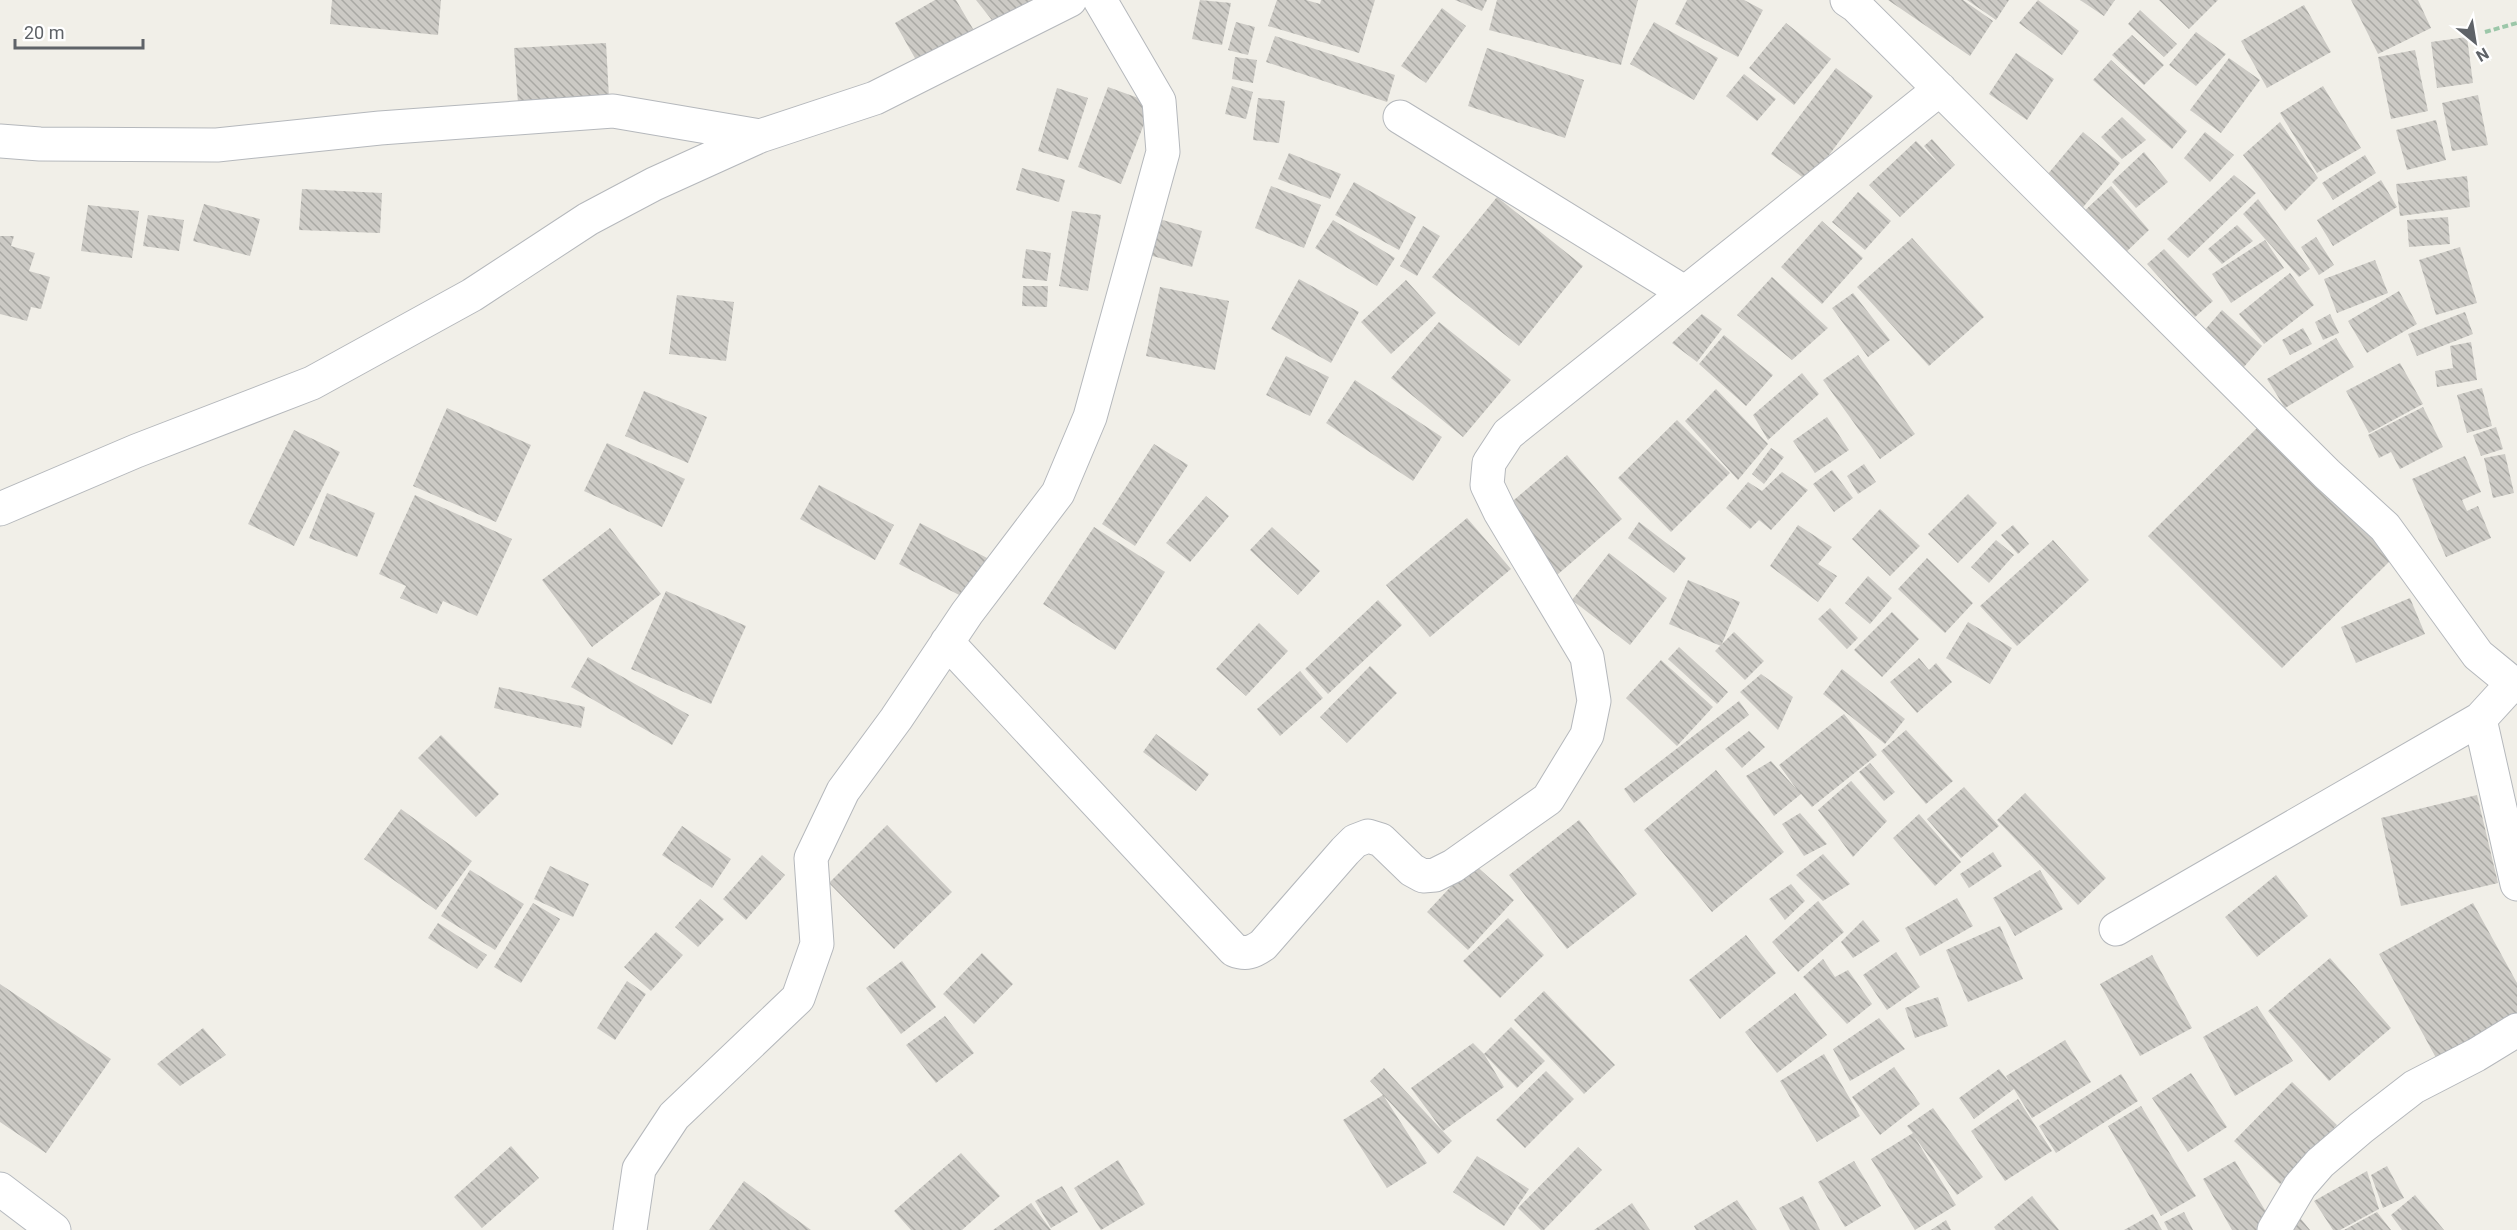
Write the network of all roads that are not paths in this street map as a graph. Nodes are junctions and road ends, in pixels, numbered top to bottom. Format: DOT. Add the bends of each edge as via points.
graph roads {
  1 [pos="1070,0"];
  2 [pos="1100,0"];
  3 [pos="1847,0"];
  4 [pos="1940,89"];
  5 [pos="1400,117"];
  6 [pos="760,136"];
  7 [pos="0,141"];
  8 [pos="1684,292"];
  9 [pos="0,509"];
  10 [pos="947,642"];
  11 [pos="2515,685"];
  12 [pos="2480,719"];
  13 [pos="2517,884"];
  14 [pos="2116,929"];
  15 [pos="2517,1030"];
  16 [pos="0,1190"];
  17 [pos="54,1230"];
  18 [pos="630,1230"];
  19 [pos="2274,1230"];
  1 -- 6 [label="street" via="875,98"];
  2 -- 10 [label="street" via="1159,101 1163,152 1090,417 1058,493"];
  3 -- 4 [label="street"];
  4 -- 8 [label="street"];
  4 -- 11 [label="street" via="2385,527 2478,655"];
  5 -- 8 [label="street"];
  6 -- 7 [label="street" via="613,111 217,145"];
  6 -- 9 [label="street" via="588,219 472,295 312,383"];
  8 -- 10 [label="street" via="1508,434 1489,463 1488,485 1500,512 1587,657 1594,701 1587,735 1548,799 1435,875 1423,876 1412,870 1381,840 1368,836 1345,850 1263,945 1244,954 1234,950"];
  10 -- 18 [label="street" via="843,791 811,858 817,944 798,998 674,1116 639,1169"];
  11 -- 12 [label="street"];
  12 -- 13 [label="street"];
  12 -- 14 [label="street"];
  15 -- 19 [label="street" via="2414,1088 2361,1128 2300,1186"];
  16 -- 17 [label="street"];
}
